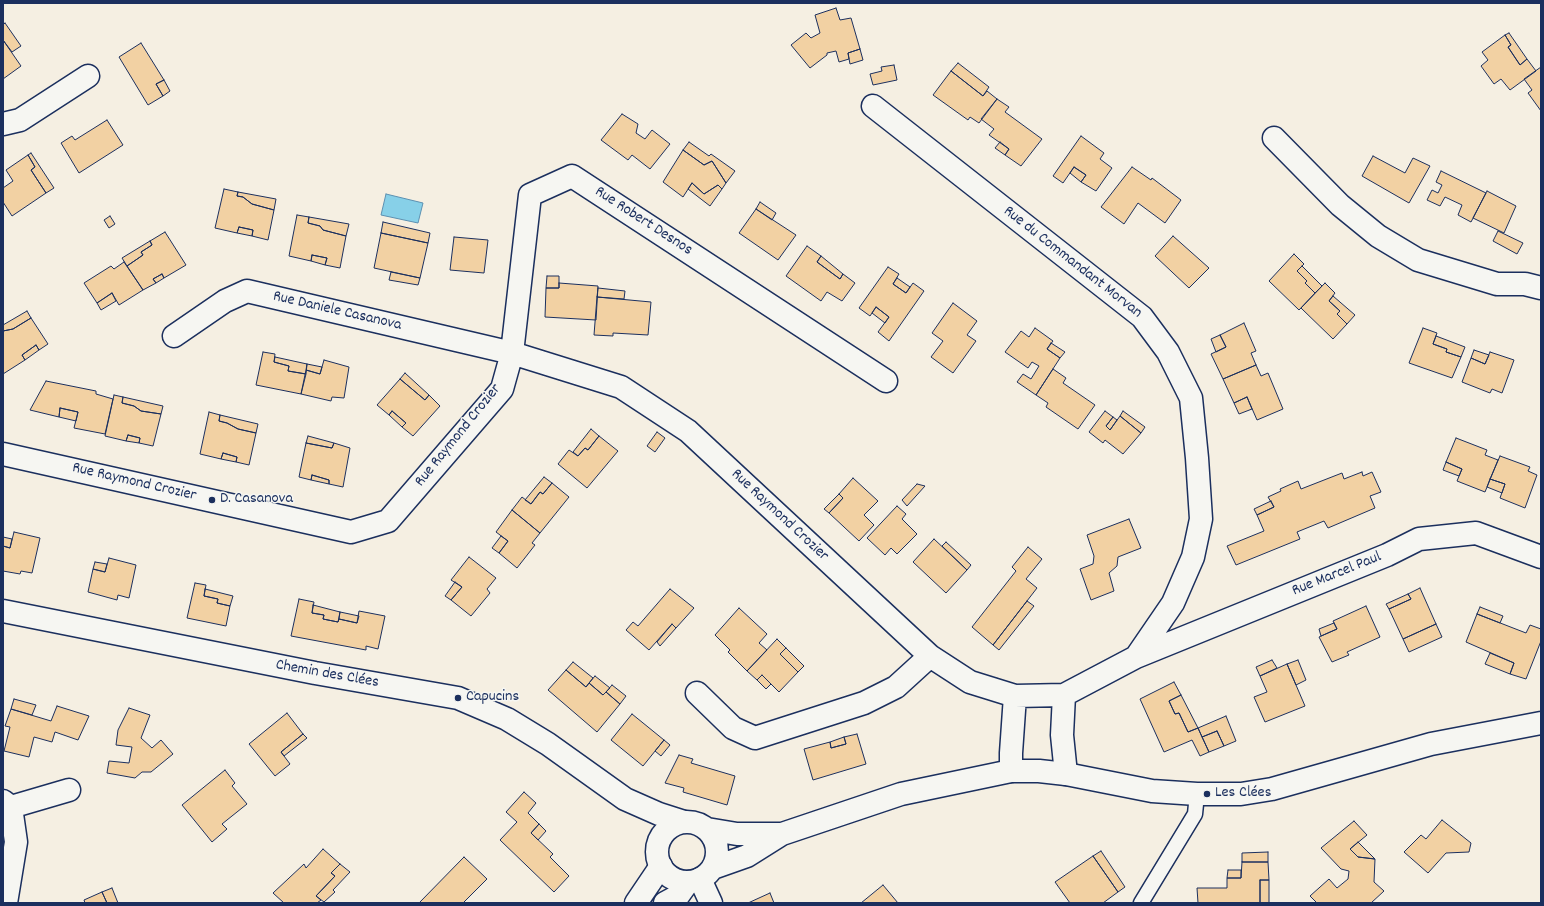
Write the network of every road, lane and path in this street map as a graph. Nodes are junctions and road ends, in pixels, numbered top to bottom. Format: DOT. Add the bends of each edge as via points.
graph roads {
  1 [pos="88,76"];
  2 [pos="873,106"];
  3 [pos="3,124"];
  4 [pos="1274,138"];
  5 [pos="1541,288"];
  6 [pos="174,336"];
  7 [pos="512,353"];
  8 [pos="886,381"];
  9 [pos="3,454"];
  10 [pos="1541,557"];
  11 [pos="3,611"];
  12 [pos="930,656"];
  13 [pos="1136,657"];
  14 [pos="697,692"];
  15 [pos="1064,695"];
  16 [pos="1015,696"];
  17 [pos="1541,723"];
  18 [pos="1011,771"];
  19 [pos="1066,774"];
  20 [pos="69,790"];
  21 [pos="1197,794"];
  22 [pos="625,799"];
  23 [pos="7,804"];
  24 [pos="684,822"];
  25 [pos="707,829"];
  26 [pos="782,834"];
  27 [pos="658,844"];
  28 [pos="661,866"];
  29 [pos="700,876"];
  30 [pos="6,903"];
  31 [pos="636,903"];
  32 [pos="665,903"];
  33 [pos="711,903"];
  34 [pos="1141,903"];
  1 -- 3 [label="street" via="20,120"];
  2 -- 13 [label="street, Rue du Commandant Morvan" via="1142,317 1168,352 1191,398 1200,519 1193,557 1173,603"];
  4 -- 5 [label="street" via="1340,205 1378,236 1418,260 1497,284 1525,284"];
  6 -- 7 [label="street, Rue Daniele Casanova" via="225,301 248,291"];
  7 -- 8 [label="street, Rue Robert Desnos" via="530,195 572,176"];
  7 -- 9 [label="street, Rue Raymond Crozier" via="502,389 388,521 351,532"];
  7 -- 12 [label="street, Rue Raymond Crozier" via="620,387 688,431"];
  10 -- 13 [label="street, Rue Marcel Paul" via="1476,532 1419,539 1387,555"];
  11 -- 22 [label="street, Chemin des Clées" via="307,672 458,698 507,719 548,744"];
  12 -- 14 [label="street" via="896,687 864,704 755,738 733,728"];
  12 -- 16 [label="street, Rue Raymond Crozier" via="970,682"];
  13 -- 15 [label="street, Rue du Commandant Morvan"];
  15 -- 16 [label="street, Rue du Commandant Morvan"];
  15 -- 19 [label="street" via="1062,735"];
  16 -- 18 [label="street"];
  17 -- 21 [label="street" via="1431,744 1272,789 1241,794"];
  18 -- 19 [label="street"];
  18 -- 26 [label="street" via="901,794"];
  19 -- 21 [label="street" via="1152,791"];
  20 -- 23 [label="street"];
  21 -- 34 [label="lane" via="1195,814"];
  22 -- 24 [label="street, Chemin des Clées"];
  22 -- 27 [label="street, Chemin des Clées"];
  23 -- 30 [label="street" via="16,842"];
  24 -- 25 [label="street" via="696,823"];
  24 -- 27 [label="street" via="673,825 664,833"];
  25 -- 26 [label="street" via="737,834"];
  25 -- 29 [label="street" via="714,839 717,850"];
  26 -- 29 [label="street" via="747,856"];
  27 -- 28 [label="street" via="657,855"];
  28 -- 29 [label="street" via="668,875 678,880"];
  28 -- 31 [label="street"];
  29 -- 32 [label="street" via="678,896"];
  29 -- 33 [label="street"];
}
